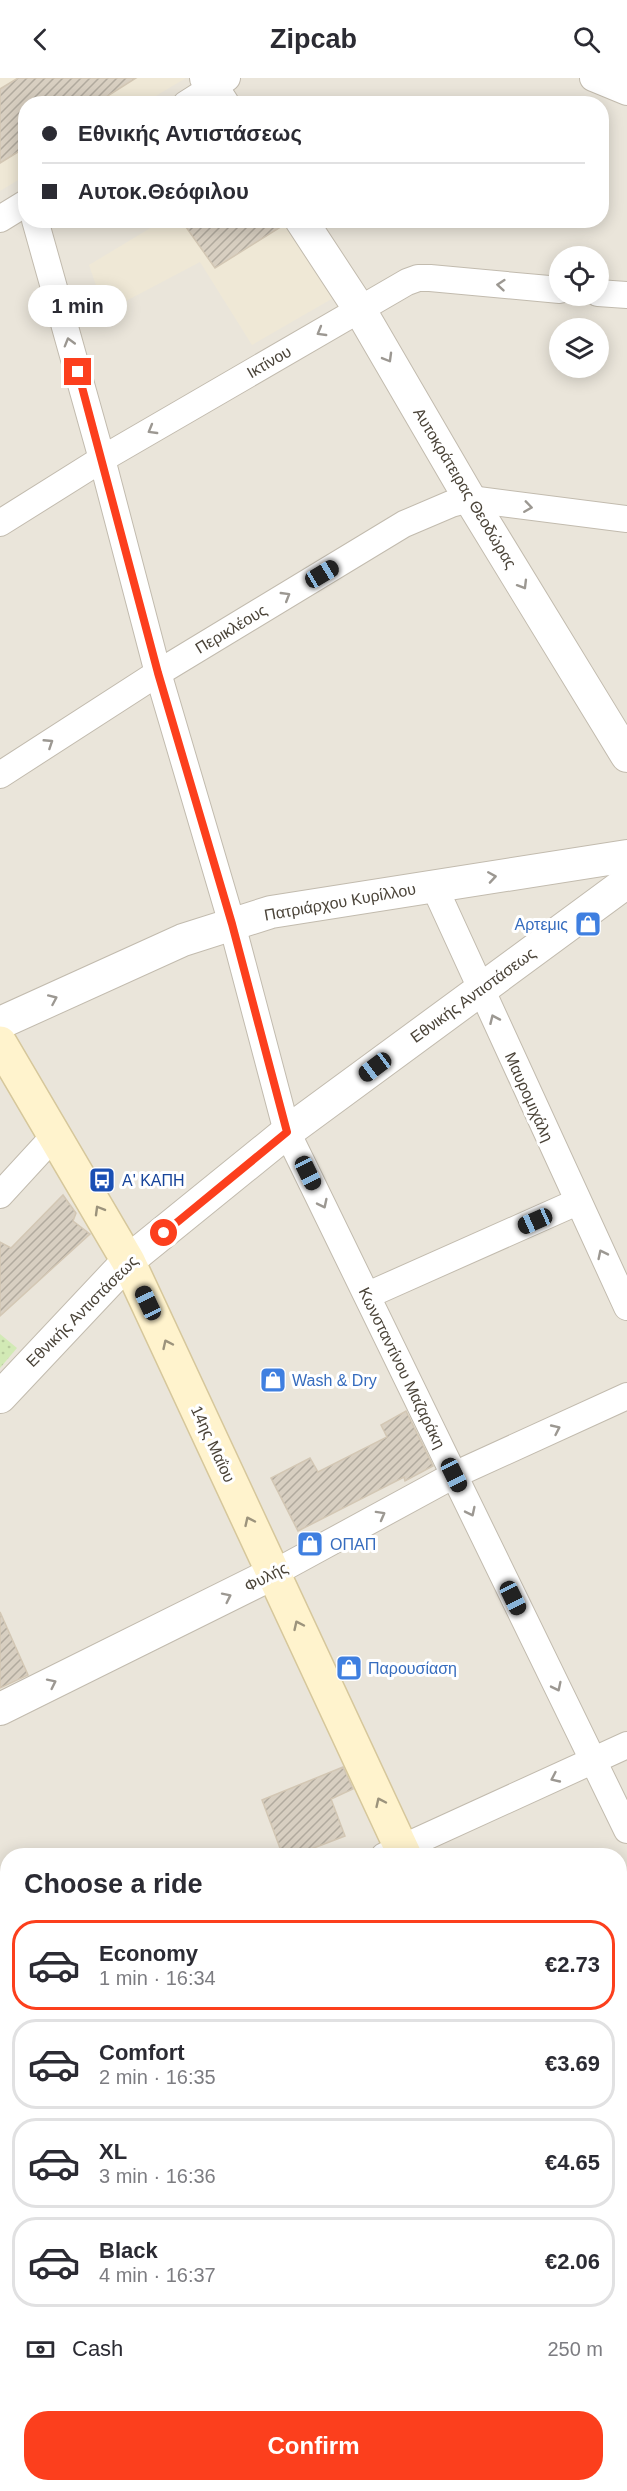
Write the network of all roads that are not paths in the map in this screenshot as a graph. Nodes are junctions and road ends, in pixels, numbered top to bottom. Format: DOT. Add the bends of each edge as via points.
graph roads {
  1 [pos="593,78"];
  2 [pos="627,92"];
  3 [pos="18,208"];
  4 [pos="0,219"];
  5 [pos="36,228"];
  6 [pos="306,228"];
  7 [pos="549,289"];
  8 [pos="609,294"];
  9 [pos="627,295"];
  10 [pos="360,310"];
  11 [pos="102,459"];
  12 [pos="470,499"];
  13 [pos="627,519"];
  14 [pos="0,523"];
  15 [pos="158,673"];
  16 [pos="627,756"];
  17 [pos="0,775"];
  18 [pos="627,856"];
  19 [pos="627,882"];
  20 [pos="434,886"];
  21 [pos="232,924"];
  22 [pos="481,990"];
  23 [pos="0,1023"];
  24 [pos="0,1043"];
  25 [pos="287,1132"];
  26 [pos="56,1134"];
  27 [pos="0,1195"];
  28 [pos="577,1202"];
  29 [pos="128,1261"];
  30 [pos="368,1295"];
  31 [pos="627,1307"];
  32 [pos="627,1396"];
  33 [pos="0,1397"];
  34 [pos="454,1475"];
  35 [pos="274,1574"];
  36 [pos="0,1709"];
  37 [pos="627,1745"];
  38 [pos="592,1761"];
  39 [pos="627,1830"];
  40 [pos="395,1848"];
  41 [pos="408,1848"];
  1 -- 2 [label="street"];
  3 -- 4 [label="street"];
  11 -- 5 [label="street, Κωνσταντίνου Μαζαράκη, one-way"];
  6 -- 10 [label="street, Αυτοκράτειρας Θεοδώρας"];
  7 -- 10 [label="street, Ικτίνου, one-way" via="418,278"];
  8 -- 9 [label="street"];
  10 -- 11 [label="street, Ικτίνου, one-way"];
  10 -- 12 [label="street, Αυτοκράτειρας Θεοδώρας, one-way"];
  11 -- 14 [label="street, Ικτίνου"];
  11 -- 15 [label="street, Κωνσταντίνου Μαζαράκη"];
  12 -- 13 [label="street, one-way"];
  15 -- 12 [label="street, Περικλέους, one-way" via="404,524"];
  12 -- 16 [label="street, Αυτοκράτειρας Θεοδώρας, one-way"];
  17 -- 15 [label="street, Περικλέους, one-way"];
  15 -- 21 [label="street, Κωνσταντίνου Μαζαράκη"];
  20 -- 18 [label="street, Πατριάρχου Κυρίλλου, one-way"];
  19 -- 22 [label="street, Εθνικής Αντιστάσεως"];
  20 -- 21 [label="street, Πατριάρχου Κυρίλλου" via="270,912"];
  20 -- 22 [label="street, Μαυρομιχάλη"];
  23 -- 21 [label="street, Πατριάρχου Κυρίλλου, one-way" via="183,940"];
  21 -- 25 [label="street, Κωνσταντίνου Μαζαράκη"];
  22 -- 25 [label="street, Εθνικής Αντιστάσεως"];
  28 -- 22 [label="street, Μαυρομιχάλη, one-way"];
  24 -- 26 [label="main road, 14ης Μαΐου"];
  25 -- 29 [label="street, Εθνικής Αντιστάσεως"];
  25 -- 30 [label="street, Κωνσταντίνου Μαζαράκη, one-way"];
  26 -- 27 [label="street"];
  29 -- 26 [label="main road, 14ης Μαΐου, one-way"];
  28 -- 30 [label="street"];
  31 -- 28 [label="street, Μαυρομιχάλη, one-way"];
  29 -- 33 [label="street, Εθνικής Αντιστάσεως"];
  35 -- 29 [label="main road, 14ης Μαΐου, one-way"];
  30 -- 34 [label="street, Κωνσταντίνου Μαζαράκη"];
  34 -- 32 [label="street, Φυλής, one-way"];
  35 -- 34 [label="street, Φυλής, one-way"];
  34 -- 38 [label="street, Κωνσταντίνου Μαζαράκη, one-way"];
  36 -- 35 [label="street, Φυλής, one-way"];
  40 -- 35 [label="main road, 14ης Μαΐου, one-way"];
  37 -- 38 [label="street"];
  38 -- 39 [label="street, Κωνσταντίνου Μαζαράκη"];
  38 -- 41 [label="street, one-way"];
}
